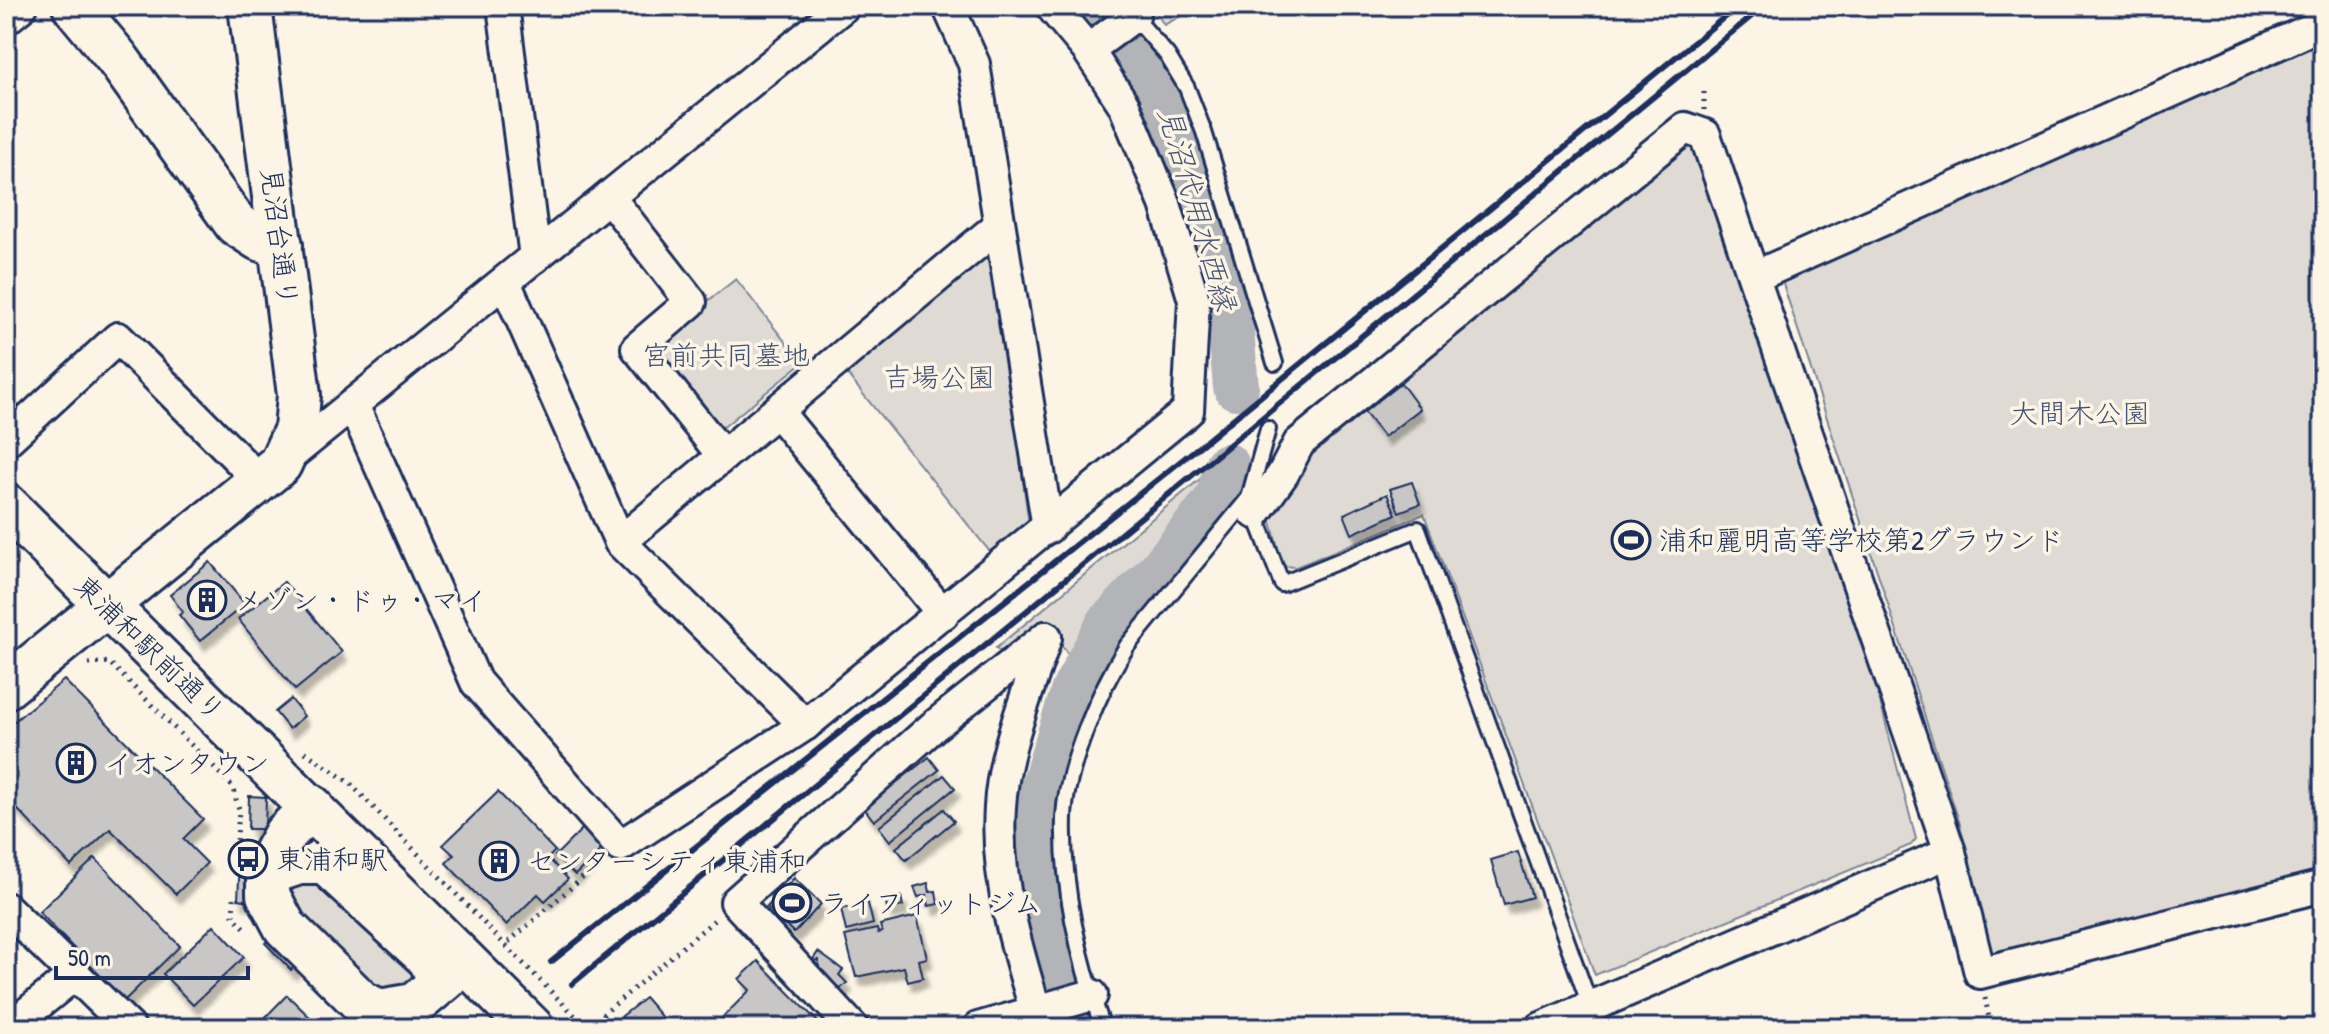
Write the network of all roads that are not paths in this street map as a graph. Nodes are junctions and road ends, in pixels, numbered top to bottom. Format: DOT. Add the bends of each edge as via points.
graph roads {
  1 [pos="22,6"];
  2 [pos="74,6"];
  3 [pos="250,6"];
  4 [pos="503,6"];
  5 [pos="844,6"];
  6 [pos="948,6"];
  7 [pos="1051,6"];
  8 [pos="1130,11"];
  9 [pos="6,19"];
  10 [pos="2323,24"];
  11 [pos="1088,50"];
  12 [pos="609,197"];
  13 [pos="997,227"];
  14 [pos="281,245"];
  15 [pos="535,257"];
  16 [pos="1754,277"];
  17 [pos="505,282"];
  18 [pos="1275,363"];
  19 [pos="353,405"];
  20 [pos="777,411"];
  21 [pos="1268,429"];
  22 [pos="6,441"];
  23 [pos="723,456"];
  24 [pos="270,473"];
  25 [pos="6,505"];
  26 [pos="1252,506"];
  27 [pos="1048,528"];
  28 [pos="620,542"];
  29 [pos="107,607"];
  30 [pos="943,614"];
  31 [pos="6,687"];
  32 [pos="805,725"];
  33 [pos="312,807"];
  34 [pos="1950,852"];
  35 [pos="246,873"];
  36 [pos="2323,886"];
  37 [pos="6,908"];
  38 [pos="465,962"];
  39 [pos="74,975"];
  40 [pos="431,993"];
  41 [pos="1092,995"];
  42 [pos="1591,1008"];
  43 [pos="1038,1020"];
  44 [pos="9,1028"];
  45 [pos="130,1028"];
  46 [pos="532,1028"];
  47 [pos="853,1028"];
  48 [pos="978,1028"];
  49 [pos="1103,1028"];
  50 [pos="1541,1028"];
  1 -- 9 [label="street"];
  2 -- 14 [label="street" via="236,224"];
  3 -- 14 [label="street, 見沼台通り"];
  4 -- 15 [label="street"];
  5 -- 12 [label="street"];
  6 -- 13 [label="street" via="974,64"];
  7 -- 11 [label="street"];
  8 -- 11 [label="street"];
  8 -- 18 [label="lane" via="1187,88"];
  10 -- 16 [label="street"];
  11 -- 27 [label="street" via="1124,105 1142,147 1194,300 1188,411"];
  12 -- 15 [label="street"];
  12 -- 23 [label="street" via="691,302 637,348"];
  13 -- 20 [label="street"];
  13 -- 27 [label="street"];
  14 -- 24 [label="street, 見沼台通り" via="299,395 296,429"];
  15 -- 17 [label="street"];
  16 -- 26 [label="street" via="1705,135 1685,128 1299,443 1283,474"];
  16 -- 34 [label="street"];
  17 -- 19 [label="street"];
  17 -- 28 [label="street"];
  19 -- 24 [label="street"];
  19 -- 32 [label="street" via="476,682 620,846"];
  20 -- 23 [label="street"];
  20 -- 30 [label="street"];
  21 -- 26 [label="lane"];
  22 -- 24 [label="street" via="118,338"];
  23 -- 28 [label="street"];
  24 -- 29 [label="street"];
  25 -- 29 [label="street, 東浦和駅前通り"];
  26 -- 41 [label="lane" via="1119,659 1068,791 1066,859"];
  26 -- 42 [label="lane" via="1282,584 1418,529"];
  27 -- 30 [label="street"];
  28 -- 32 [label="street"];
  29 -- 31 [label="street"];
  29 -- 33 [label="street, 東浦和駅前通り"];
  30 -- 32 [label="street"];
  33 -- 35 [label="street"];
  33 -- 38 [label="street, 東浦和駅前通り"];
  34 -- 36 [label="street" via="1980,973"];
  34 -- 42 [label="street"];
  35 -- 40 [label="street" via="323,869 425,963"];
  35 -- 40 [label="street" via="285,927 362,1003 396,1011"];
  37 -- 39 [label="street"];
  38 -- 40 [label="street"];
  38 -- 46 [label="street, 東浦和駅前通り"];
  39 -- 44 [label="street"];
  39 -- 45 [label="street"];
  41 -- 43 [label="street"];
  41 -- 49 [label="lane"];
  42 -- 50 [label="street"];
  43 -- 47 [label="street" via="1001,876 1000,805 1013,741 1046,637 934,726 736,902"];
  43 -- 48 [label="street"];
}
